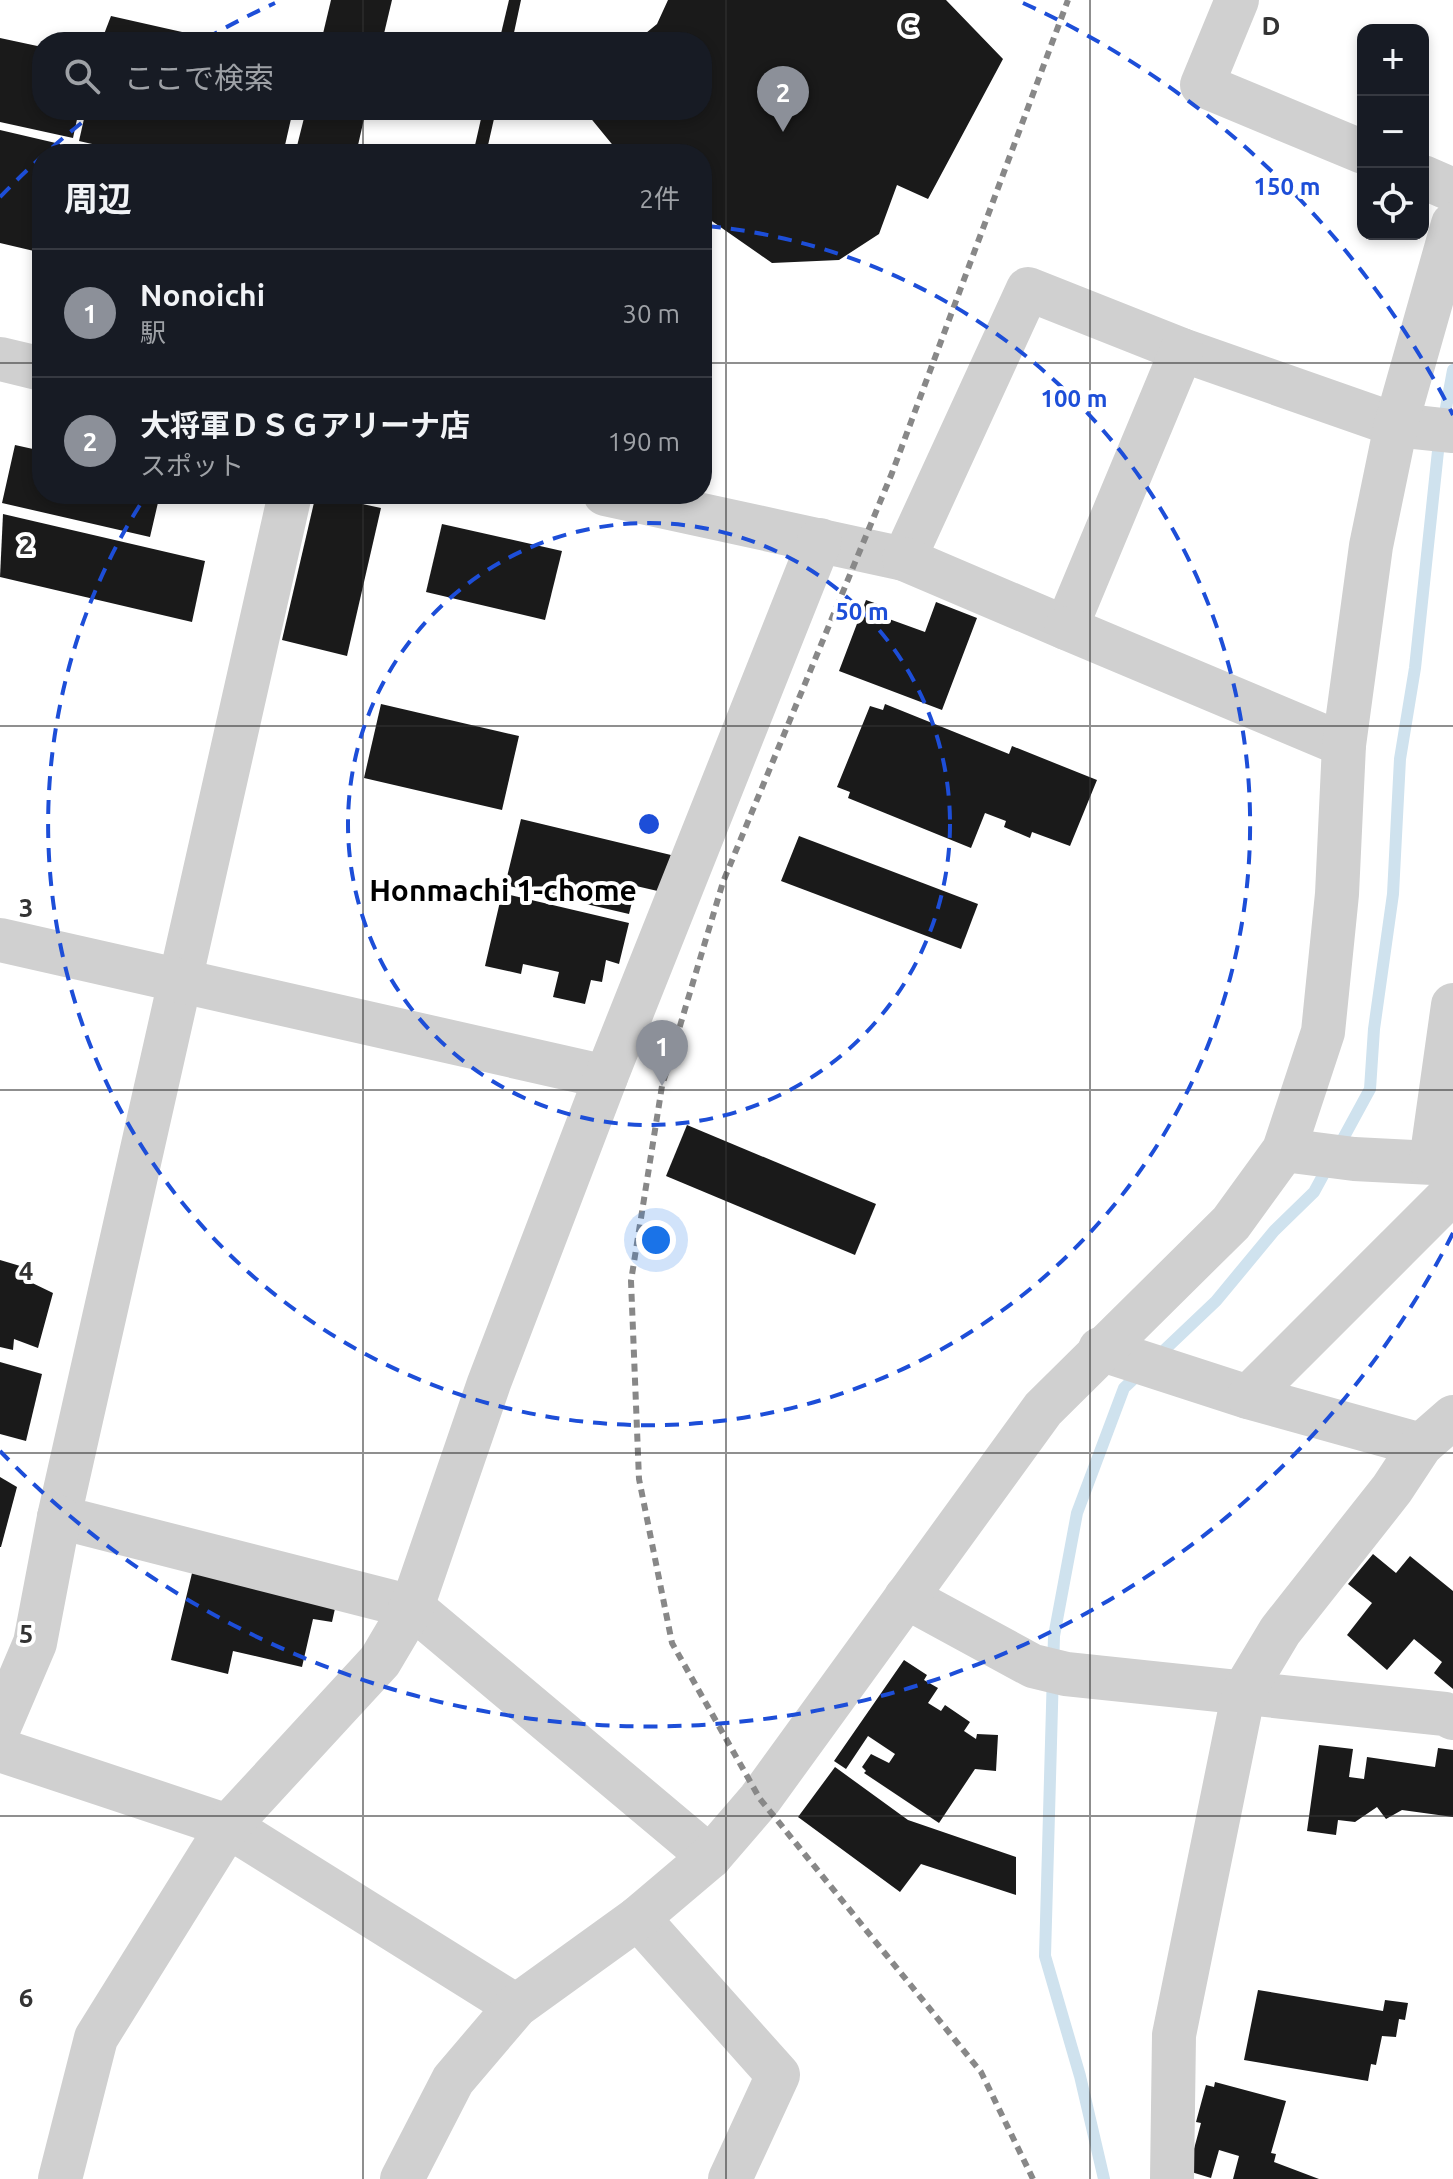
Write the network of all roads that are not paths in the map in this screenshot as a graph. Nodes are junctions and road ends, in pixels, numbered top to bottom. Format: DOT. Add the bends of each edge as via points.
graph roads {
  1 [pos="1237,0"];
  2 [pos="1357,150"];
  3 [pos="1429,180"];
  4 [pos="1453,190"];
  5 [pos="1453,224"];
  6 [pos="1182,350"];
  7 [pos="0,359"];
  8 [pos="32,367"];
  9 [pos="1423,428"];
  10 [pos="288,504"];
  11 [pos="652,504"];
  12 [pos="820,540"];
  13 [pos="904,559"];
  14 [pos="1066,628"];
  15 [pos="1344,745"];
  16 [pos="0,940"];
  17 [pos="180,980"];
  18 [pos="1453,1005"];
  19 [pos="606,1077"];
  20 [pos="1317,1154"];
  21 [pos="1446,1172"];
  22 [pos="1109,1352"];
  23 [pos="1248,1397"];
  24 [pos="1437,1431"];
  25 [pos="59,1517"];
  26 [pos="906,1597"];
  27 [pos="412,1607"];
  28 [pos="1244,1691"];
  29 [pos="1453,1718"];
  30 [pos="0,1725"];
  31 [pos="0,1750"];
  32 [pos="228,1826"];
  33 [pos="710,1857"];
  34 [pos="638,1918"];
  35 [pos="516,2006"];
  36 [pos="60,2179"];
  37 [pos="402,2179"];
  38 [pos="730,2179"];
  39 [pos="1172,2179"];
  1 -- 2 [label="street" via="1202,85"];
  3 -- 4 [label="street"];
  5 -- 9 [label="street"];
  6 -- 9 [label="street"];
  6 -- 13 [label="street" via="1028,289"];
  6 -- 14 [label="street"];
  7 -- 8 [label="street"];
  9 -- 15 [label="street" via="1371,546"];
  10 -- 17 [label="street"];
  11 -- 12 [label="street"];
  12 -- 13 [label="street"];
  12 -- 19 [label="street"];
  13 -- 14 [label="street"];
  14 -- 15 [label="street"];
  15 -- 20 [label="street"];
  16 -- 17 [label="street"];
  17 -- 19 [label="street"];
  17 -- 25 [label="street"];
  18 -- 21 [label="street"];
  19 -- 27 [label="street" via="489,1383"];
  20 -- 21 [label="street"];
  20 -- 22 [label="street" via="1231,1223"];
  21 -- 23 [label="street"];
  22 -- 23 [label="street"];
  22 -- 26 [label="street" via="1043,1409"];
  23 -- 24 [label="street"];
  24 -- 28 [label="street" via="1280,1631"];
  25 -- 27 [label="street"];
  25 -- 30 [label="street" via="35,1643"];
  26 -- 28 [label="street" via="1050,1670"];
  26 -- 33 [label="street" via="760,1799"];
  27 -- 32 [label="street" via="380,1661"];
  27 -- 33 [label="street"];
  28 -- 29 [label="street"];
  28 -- 39 [label="street" via="1174,2035"];
  31 -- 32 [label="street"];
  32 -- 35 [label="street"];
  32 -- 36 [label="street" via="96,2038"];
  33 -- 34 [label="street"];
  34 -- 35 [label="street"];
  34 -- 38 [label="street" via="778,2075"];
  35 -- 37 [label="street" via="453,2080"];
}
